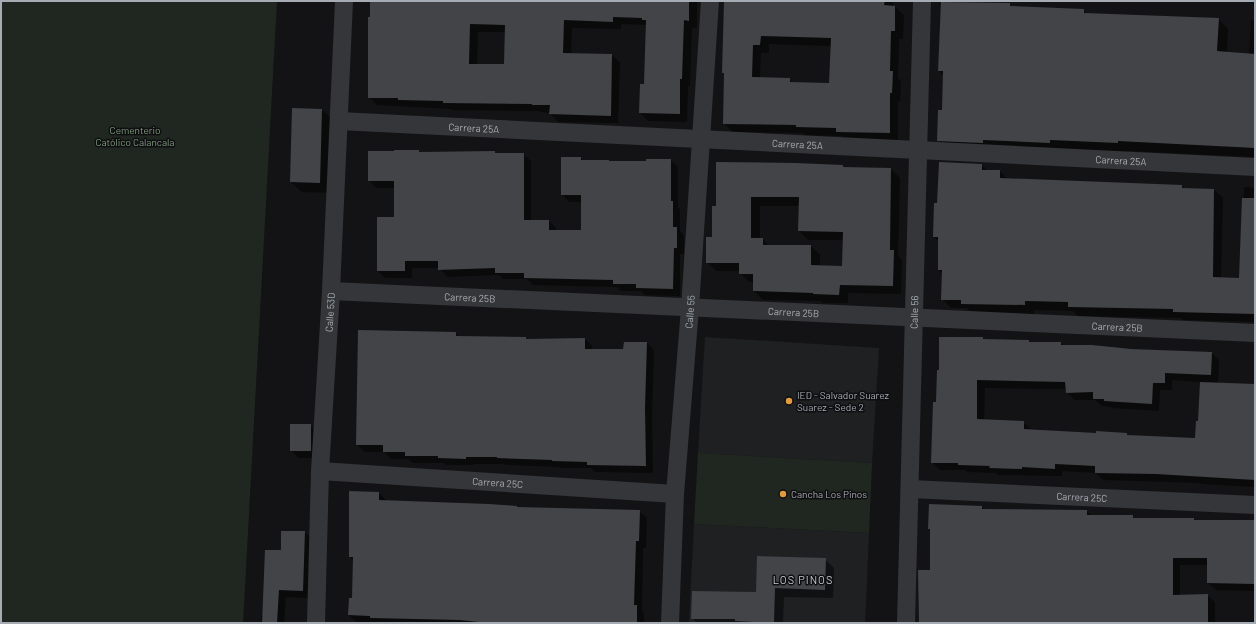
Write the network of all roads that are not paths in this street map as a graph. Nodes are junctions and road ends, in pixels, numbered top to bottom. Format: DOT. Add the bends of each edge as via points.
graph roads {
  1 [pos="344,1"];
  2 [pos="710,1"];
  3 [pos="922,1"];
  4 [pos="339,121"];
  5 [pos="702,139"];
  6 [pos="919,150"];
  7 [pos="1255,167"];
  8 [pos="331,291"];
  9 [pos="690,308"];
  10 [pos="915,318"];
  11 [pos="1255,333"];
  12 [pos="320,471"];
  13 [pos="910,489"];
  14 [pos="675,494"];
  15 [pos="1255,505"];
  16 [pos="316,623"];
  17 [pos="670,623"];
  18 [pos="906,623"];
  1 -- 4 [label="street, Calle 53D"];
  2 -- 5 [label="street, Calle 55"];
  3 -- 6 [label="street, Calle 56"];
  4 -- 5 [label="street, Carrera 25A"];
  4 -- 8 [label="street, Calle 53D"];
  5 -- 6 [label="street, Carrera 25A"];
  5 -- 9 [label="street, Calle 55"];
  6 -- 7 [label="street, Carrera 25A"];
  6 -- 10 [label="street, Calle 56"];
  8 -- 9 [label="street, Carrera 25B"];
  8 -- 12 [label="street, Calle 53D"];
  9 -- 10 [label="street, Carrera 25B"];
  9 -- 14 [label="street, Calle 55"];
  10 -- 11 [label="street, Carrera 25B"];
  10 -- 13 [label="street, Calle 56"];
  12 -- 14 [label="street, Carrera 25C"];
  12 -- 16 [label="street, Calle 53D"];
  13 -- 15 [label="street, Carrera 25C"];
  13 -- 18 [label="street, Calle 56"];
  14 -- 17 [label="street, Calle 55"];
}
